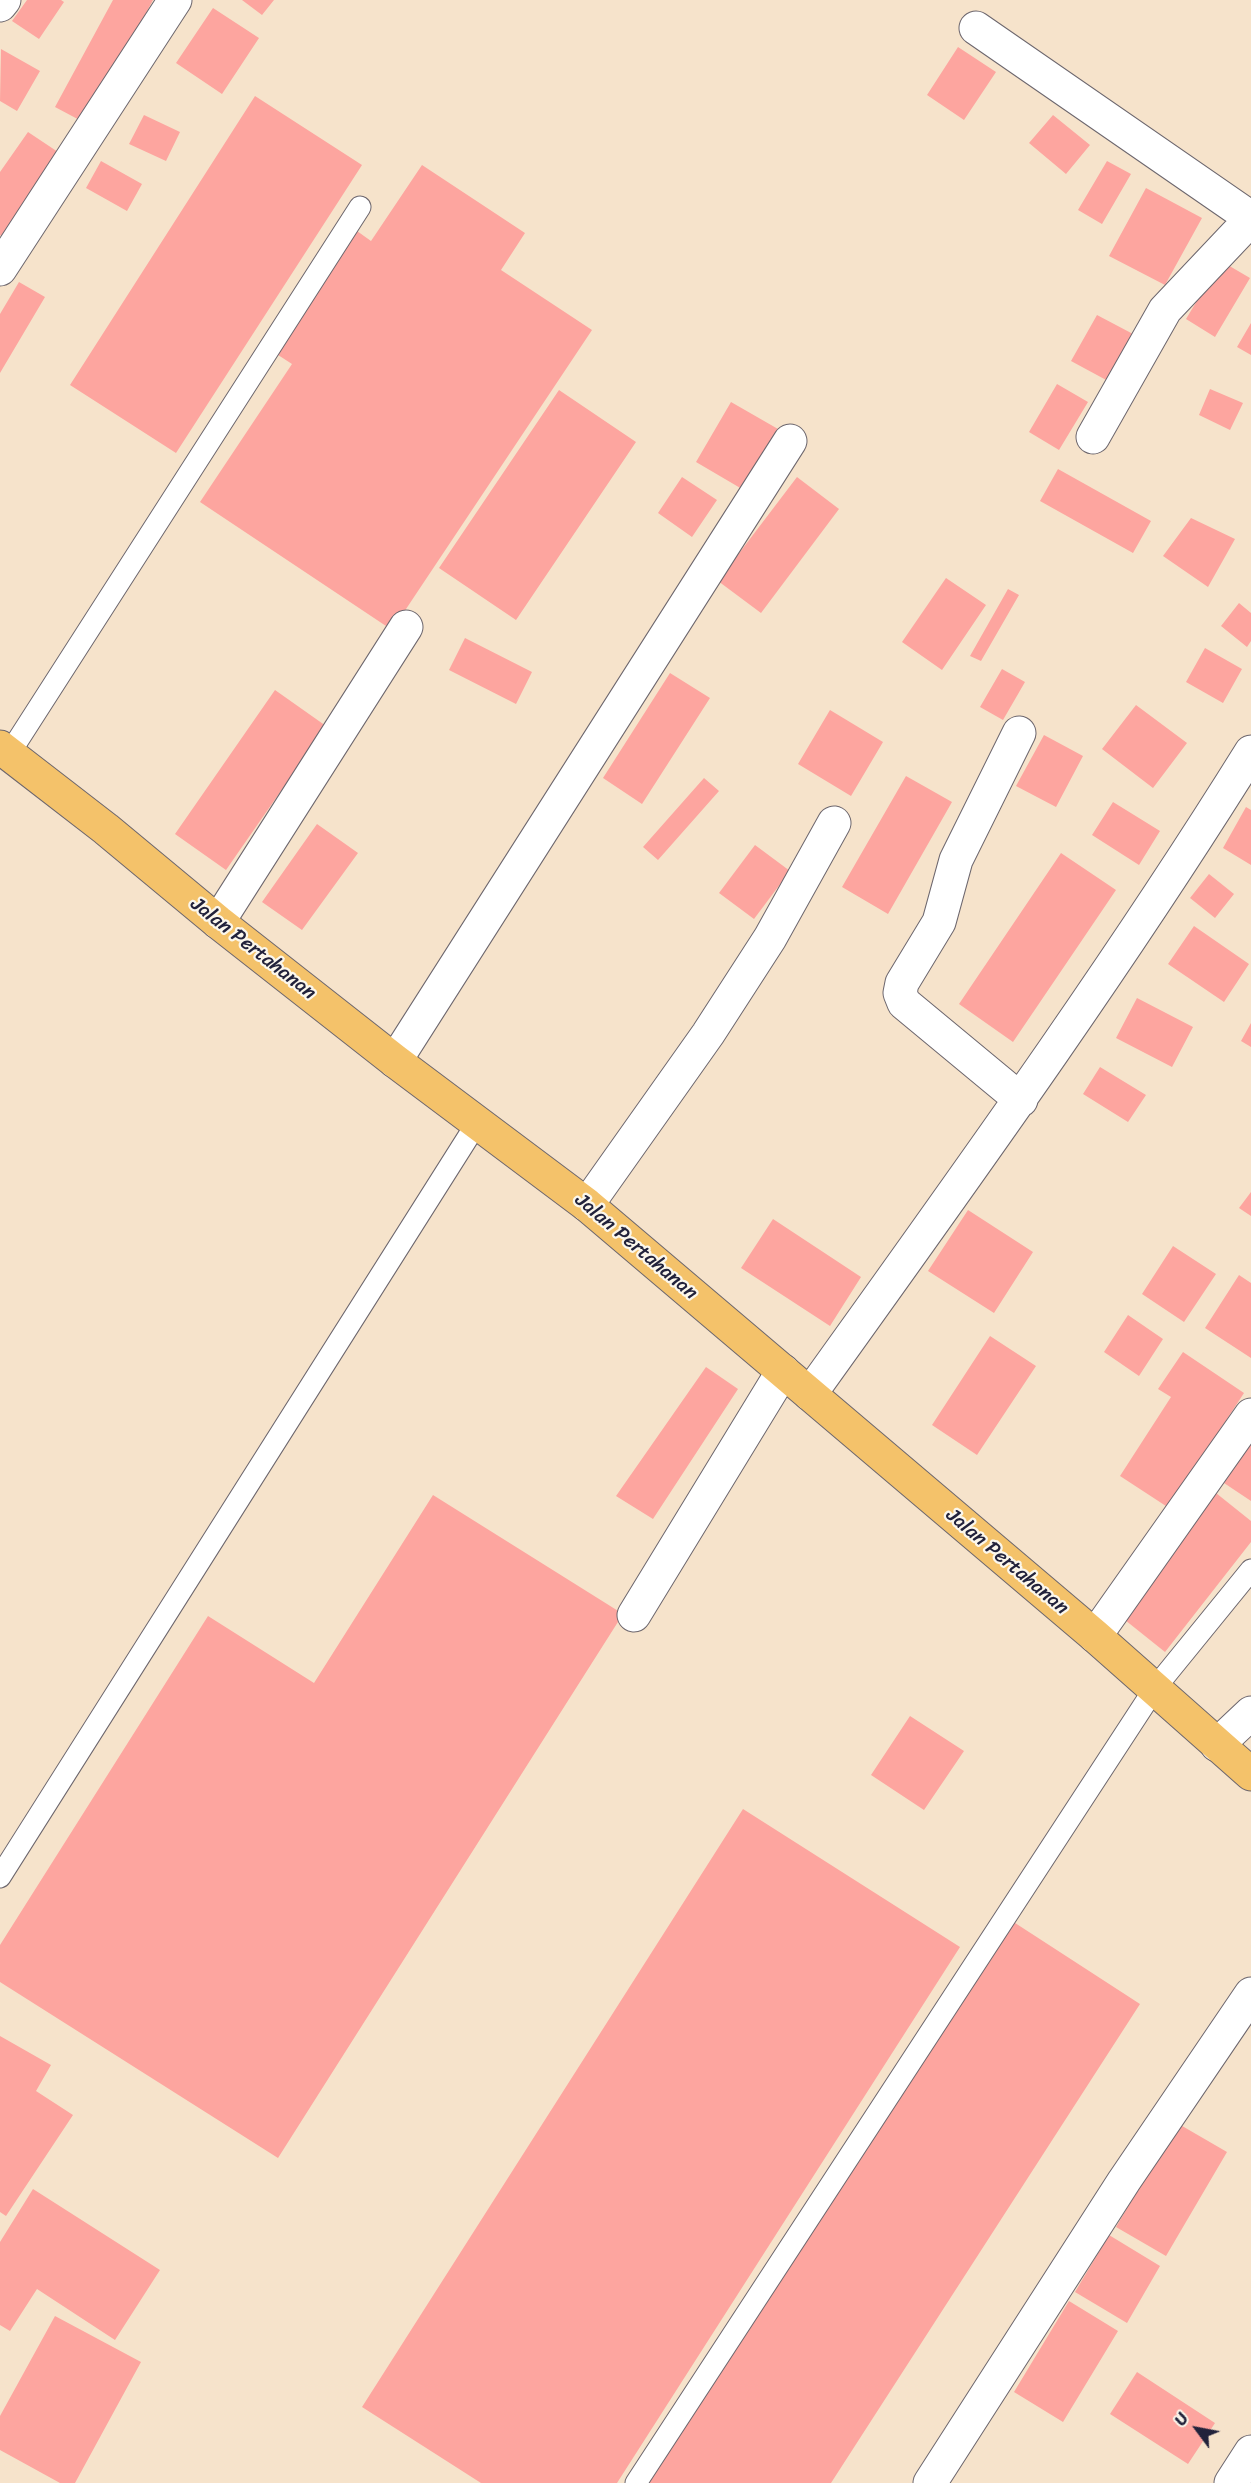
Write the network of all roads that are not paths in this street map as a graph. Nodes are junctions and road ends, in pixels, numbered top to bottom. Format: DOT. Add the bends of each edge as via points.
graph roads {
  1 [pos="4,0"];
  2 [pos="175,0"];
  3 [pos="0,5"];
  4 [pos="976,28"];
  5 [pos="360,207"];
  6 [pos="1251,219"];
  7 [pos="0,269"];
  8 [pos="1093,437"];
  9 [pos="790,441"];
  10 [pos="406,627"];
  11 [pos="1019,733"];
  12 [pos="4,751"];
  13 [pos="1251,752"];
  14 [pos="834,823"];
  15 [pos="218,922"];
  16 [pos="395,1061"];
  17 [pos="1021,1100"];
  18 [pos="477,1123"];
  19 [pos="587,1205"];
  20 [pos="783,1371"];
  21 [pos="810,1394"];
  22 [pos="1251,1415"];
  23 [pos="1251,1570"];
  24 [pos="634,1615"];
  25 [pos="1095,1636"];
  26 [pos="1155,1688"];
  27 [pos="1251,1713"];
  28 [pos="1217,1745"];
  29 [pos="1251,1774"];
  30 [pos="0,1877"];
  31 [pos="1251,1994"];
  32 [pos="1251,2452"];
  33 [pos="636,2483"];
  34 [pos="930,2483"];
  35 [pos="1231,2483"];
  1 -- 3 [label="street"];
  2 -- 7 [label="street"];
  4 -- 6 [label="street"];
  5 -- 12 [label="lane"];
  6 -- 8 [label="street" via="1165,310"];
  9 -- 16 [label="street"];
  10 -- 15 [label="street"];
  11 -- 17 [label="street" via="956,860 939,922 902,983 900,993 904,1003"];
  12 -- 15 [label="main road, Jalan Pertahanan"];
  13 -- 17 [label="street"];
  14 -- 19 [label="street" via="770,938 708,1034"];
  15 -- 16 [label="main road, Jalan Pertahanan"];
  16 -- 18 [label="main road, Jalan Pertahanan"];
  17 -- 21 [label="street"];
  18 -- 19 [label="main road, Jalan Pertahanan"];
  18 -- 30 [label="lane"];
  19 -- 20 [label="main road, Jalan Pertahanan"];
  20 -- 21 [label="main road, Jalan Pertahanan"];
  20 -- 24 [label="street"];
  21 -- 25 [label="main road, Jalan Pertahanan"];
  22 -- 25 [label="street"];
  23 -- 26 [label="lane"];
  25 -- 26 [label="main road, Jalan Pertahanan"];
  26 -- 28 [label="main road, Jalan Pertahanan"];
  26 -- 33 [label="lane"];
  27 -- 28 [label="street"];
  28 -- 29 [label="main road, Jalan Pertahanan"];
  31 -- 34 [label="street" via="1124,2181"];
  32 -- 35 [label="street"];
}
